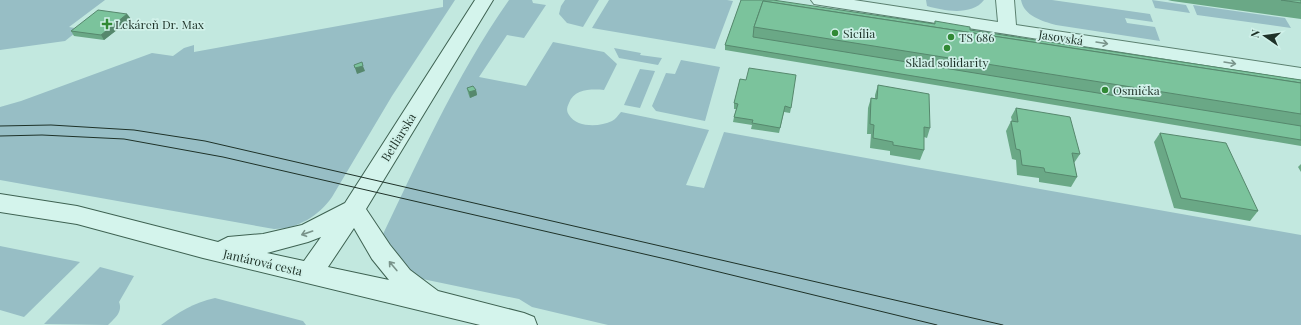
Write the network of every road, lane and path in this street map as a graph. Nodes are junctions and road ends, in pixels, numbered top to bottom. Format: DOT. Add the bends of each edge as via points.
graph roads {
  1 [pos="484,0"];
  2 [pos="820,0"];
  3 [pos="1005,0"];
  4 [pos="1008,29"];
  5 [pos="1301,74"];
  6 [pos="0,203"];
  7 [pos="354,209"];
  8 [pos="203,248"];
  9 [pos="310,273"];
  10 [pos="432,301"];
  11 [pos="524,325"];
  1 -- 7 [label="street, Betliarska"];
  2 -- 4 [label="street, Jasovská"];
  3 -- 4 [label="street"];
  4 -- 5 [label="street, Jasovská, one-way"];
  6 -- 8 [label="street, Jantárová cesta" via="77,215"];
  7 -- 8 [label="street, one-way" via="308,233 263,244"];
  7 -- 9 [label="street, Betliarska"];
  10 -- 7 [label="street, one-way" via="397,272"];
  8 -- 9 [label="street, Jantárová cesta"];
  9 -- 10 [label="street, Jantárová cesta"];
  10 -- 11 [label="street, Jantárová cesta"];
}
